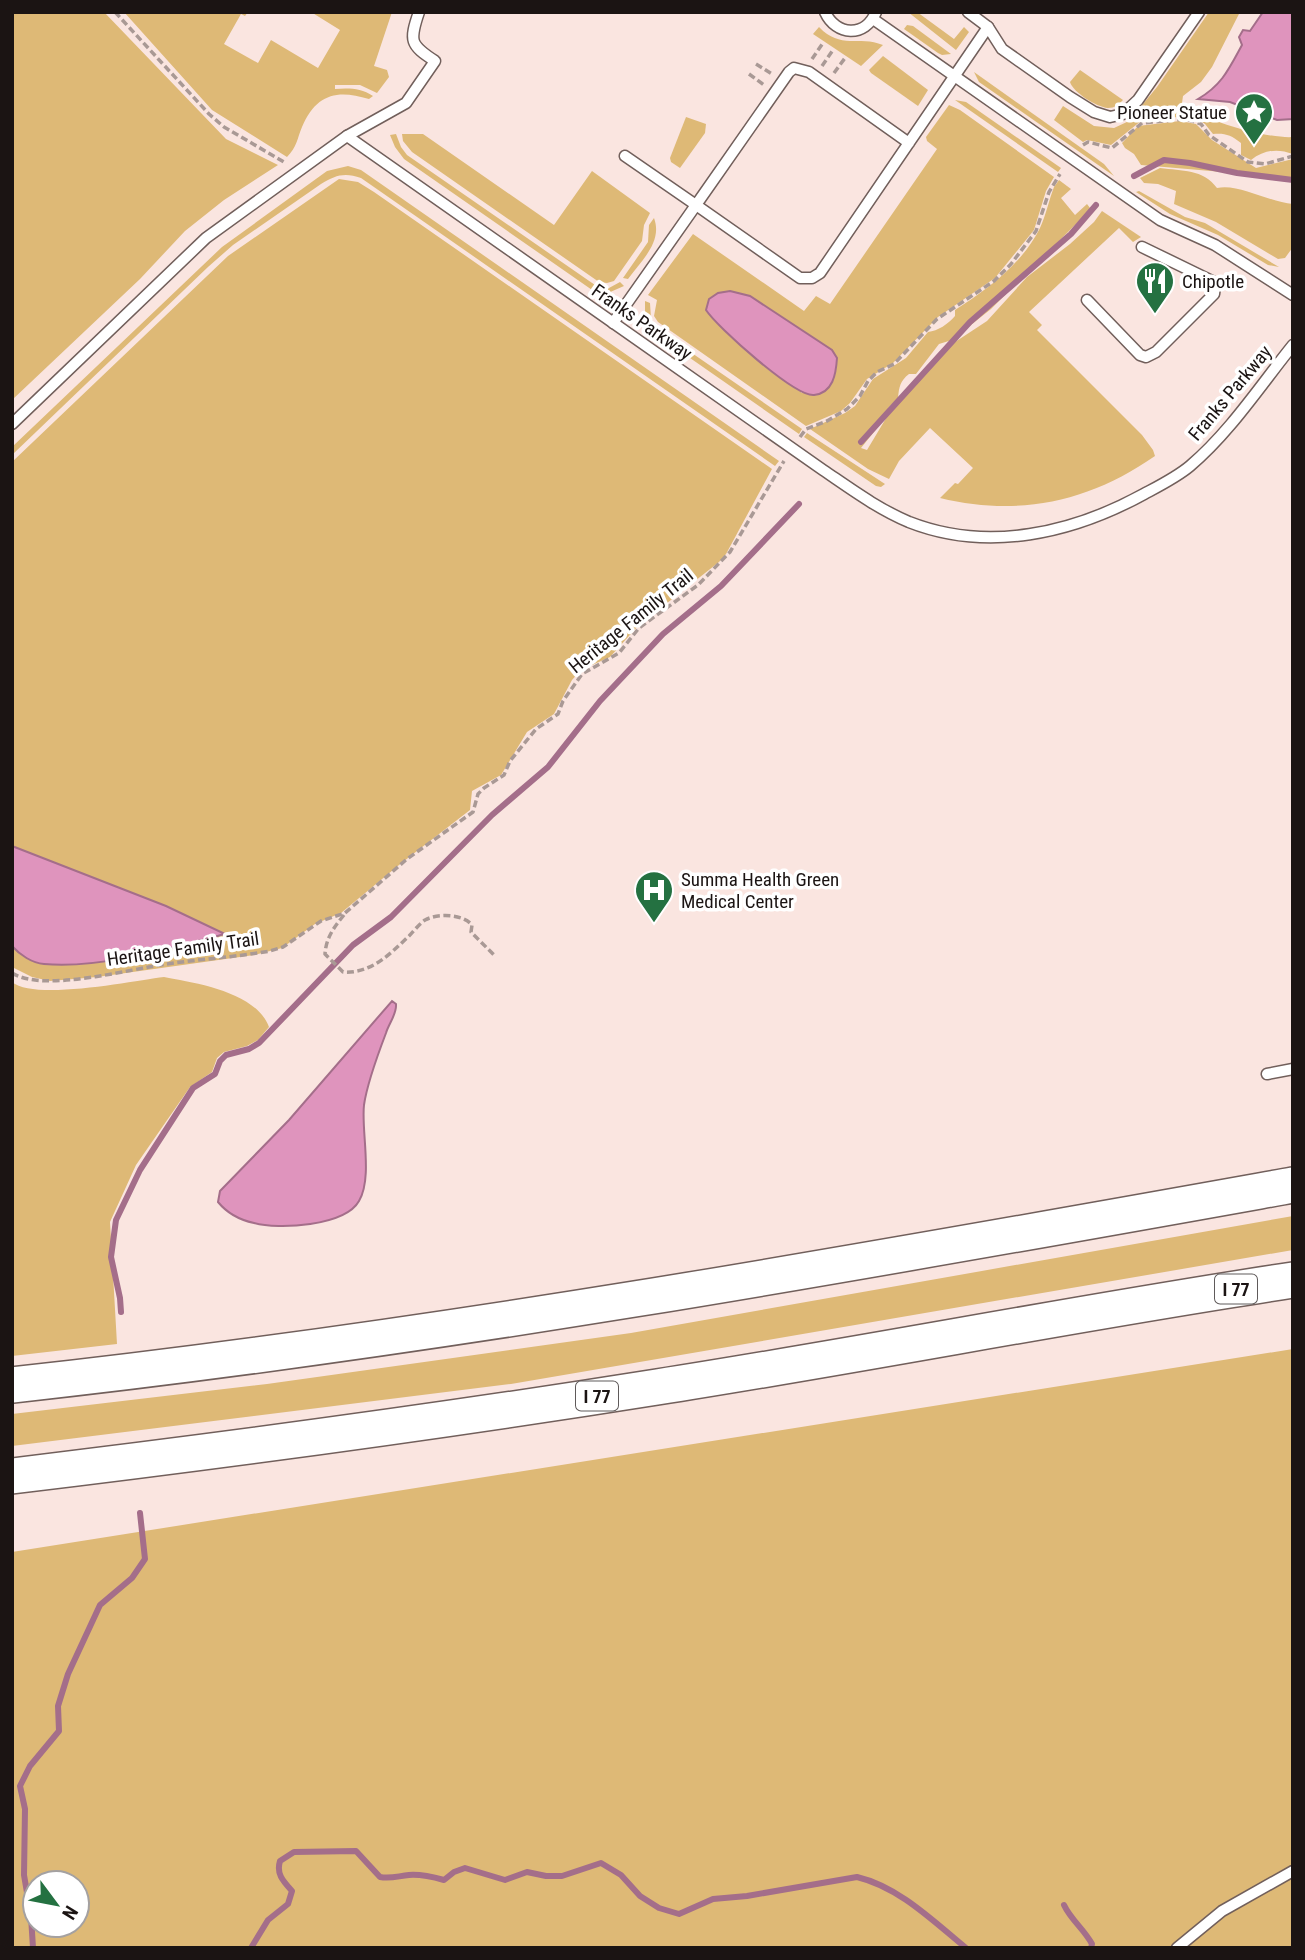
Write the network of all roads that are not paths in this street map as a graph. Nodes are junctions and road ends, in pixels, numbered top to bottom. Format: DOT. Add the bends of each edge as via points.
graph roads {
  1 [pos="419,12"];
  2 [pos="825,12"];
  3 [pos="968,12"];
  4 [pos="1199,12"];
  5 [pos="874,16"];
  6 [pos="988,27"];
  7 [pos="954,76"];
  8 [pos="347,135"];
  9 [pos="909,142"];
  10 [pos="625,156"];
  11 [pos="696,205"];
  12 [pos="1142,247"];
  13 [pos="1293,295"];
  14 [pos="1087,300"];
  15 [pos="612,323"];
  16 [pos="1293,345"];
  17 [pos="12,424"];
  18 [pos="1293,1069"];
  19 [pos="1267,1073"];
  20 [pos="1293,1165"];
  21 [pos="1293,1185"];
  22 [pos="880,1259"];
  23 [pos="1293,1280"];
  24 [pos="12,1385"];
  25 [pos="12,1476"];
  26 [pos="1293,1871"];
  27 [pos="1177,1948"];
  1 -- 8 [label="lane" via="412,39 415,49 435,61 406,103"];
  2 -- 5 [label="lane" via="842,30 859,30"];
  3 -- 6 [label="lane"];
  4 -- 6 [label="lane" via="1138,100 1123,114 1110,117 1070,97 1002,48"];
  5 -- 7 [label="lane"];
  6 -- 7 [label="lane"];
  7 -- 9 [label="lane"];
  7 -- 13 [label="lane" via="1160,220 1207,240"];
  8 -- 15 [label="lane, Franks Parkway"];
  8 -- 17 [label="lane" via="206,238"];
  9 -- 11 [label="lane" via="809,72 794,68"];
  9 -- 11 [label="lane" via="820,273 812,278 800,278"];
  10 -- 11 [label="lane"];
  11 -- 15 [label="lane"];
  12 -- 14 [label="lane" via="1212,281 1214,294 1156,352 1146,356"];
  15 -- 16 [label="lane, Franks Parkway" via="863,497 910,522 991,538 1025,537 1095,518 1188,468 1215,442"];
  18 -- 19 [label="lane"];
  20 -- 22 [label="highway"];
  21 -- 22 [label="highway"];
  22 -- 24 [label="highway" via="301,1348"];
  23 -- 25 [label="highway, I 77" via="657,1387"];
  26 -- 27 [label="lane" via="1222,1910"];
}
